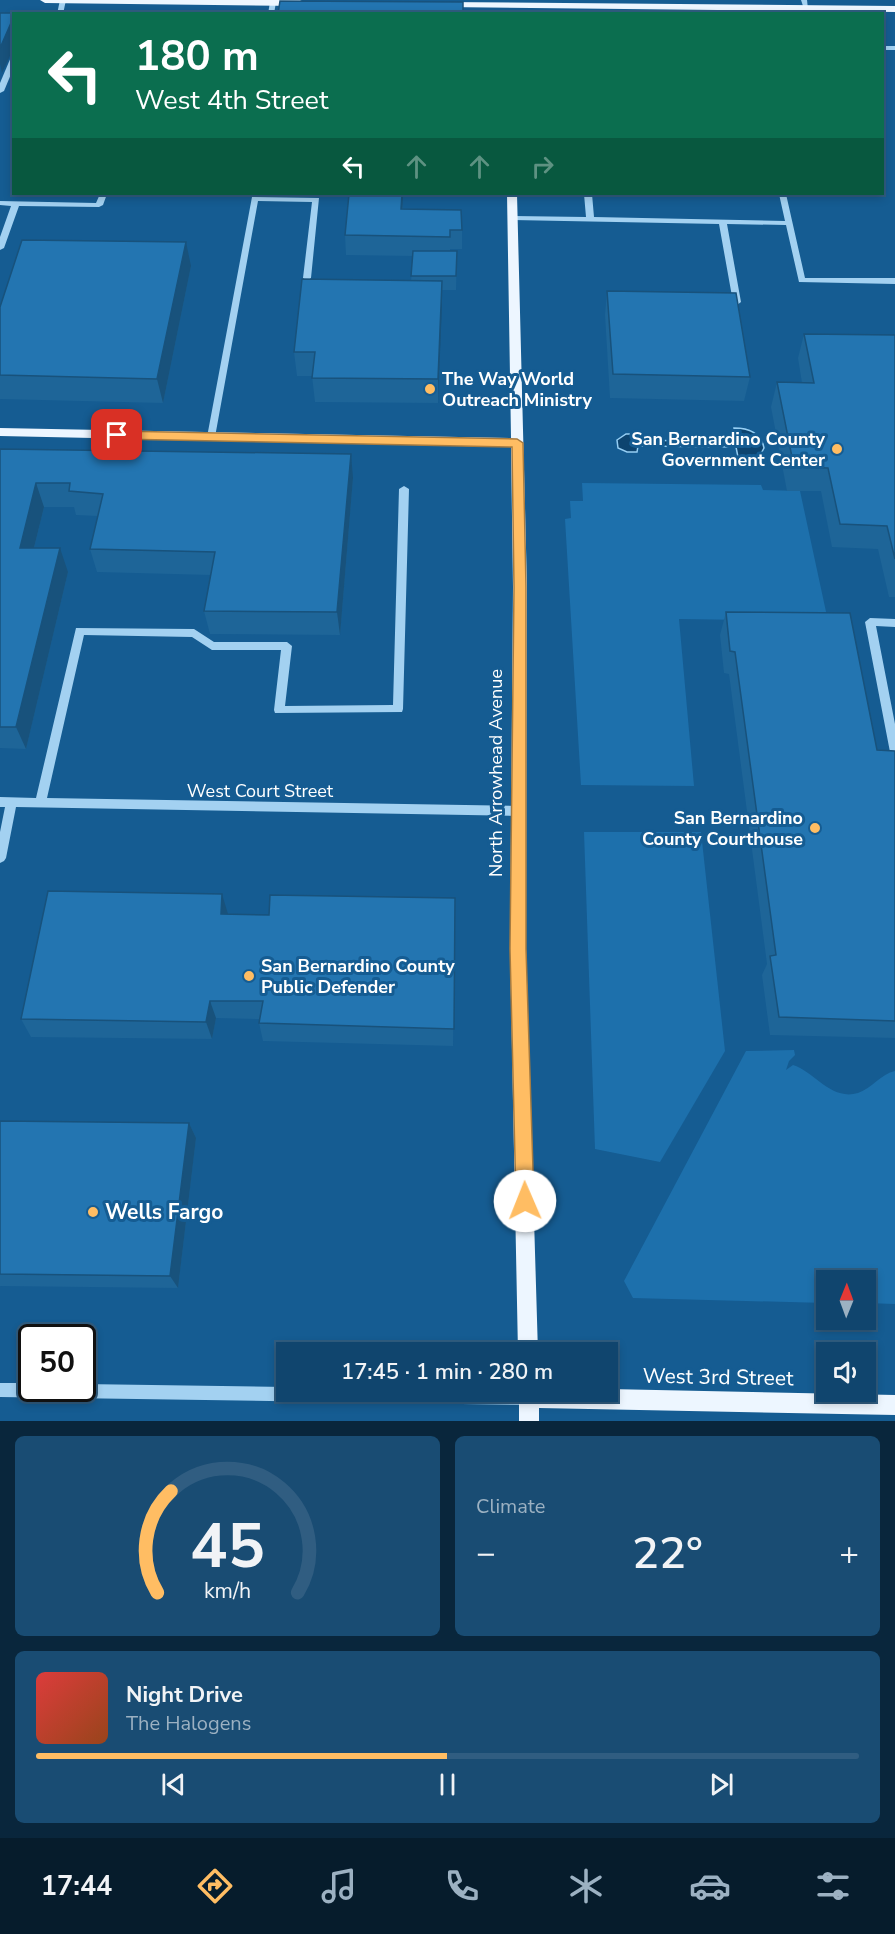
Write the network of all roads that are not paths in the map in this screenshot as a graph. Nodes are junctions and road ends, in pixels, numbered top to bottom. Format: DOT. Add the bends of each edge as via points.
graph roads {
  1 [pos="45,0"];
  2 [pos="63,0"];
  3 [pos="181,1"];
  4 [pos="273,2"];
  5 [pos="306,3"];
  6 [pos="432,4"];
  7 [pos="805,4"];
  8 [pos="508,6"];
  9 [pos="895,9"];
  10 [pos="746,11"];
  11 [pos="272,12"];
  12 [pos="12,62"];
  13 [pos="0,91"];
  14 [pos="103,195"];
  15 [pos="512,195"];
  16 [pos="588,195"];
  17 [pos="783,195"];
  18 [pos="0,203"];
  19 [pos="16,203"];
  20 [pos="513,218"];
  21 [pos="590,220"];
  22 [pos="723,222"];
  23 [pos="789,223"];
  24 [pos="0,248"];
  25 [pos="307,278"];
  26 [pos="895,281"];
  27 [pos="736,302"];
  28 [pos="0,432"];
  29 [pos="211,437"];
  30 [pos="517,443"];
  31 [pos="404,489"];
  32 [pos="895,623"];
  33 [pos="895,752"];
  34 [pos="6,802"];
  35 [pos="40,803"];
  36 [pos="519,812"];
  37 [pos="0,858"];
  38 [pos="528,1342"];
  39 [pos="0,1390"];
  40 [pos="276,1393"];
  41 [pos="618,1397"];
  42 [pos="529,1402"];
  43 [pos="895,1405"];
  44 [pos="529,1421"];
  1 -- 2 [label="main road"];
  2 -- 3 [label="main road"];
  3 -- 4 [label="main road"];
  4 -- 5 [label="main road"];
  4 -- 11 [label="street"];
  6 -- 8 [label="main road"];
  7 -- 9 [label="main road"];
  7 -- 10 [label="main road"];
  8 -- 10 [label="main road"];
  12 -- 13 [label="street"];
  14 -- 19 [label="street" via="99,205"];
  15 -- 20 [label="main road, North Arrowhead Avenue"];
  16 -- 21 [label="street"];
  17 -- 23 [label="street"];
  18 -- 19 [label="street"];
  19 -- 24 [label="street"];
  20 -- 21 [label="street"];
  20 -- 30 [label="main road, North Arrowhead Avenue"];
  21 -- 22 [label="street"];
  22 -- 23 [label="street"];
  22 -- 27 [label="street"];
  23 -- 26 [label="street" via="801,280"];
  25 -- 29 [label="street" via="316,200 255,199"];
  28 -- 29 [label="main road"];
  29 -- 30 [label="main road"];
  30 -- 36 [label="main road, North Arrowhead Avenue"];
  31 -- 35 [label="street" via="398,709 279,710 287,646 212,646 194,633 80,632"];
  32 -- 33 [label="street" via="870,622"];
  34 -- 35 [label="street, West Court Street"];
  34 -- 37 [label="street"];
  35 -- 36 [label="street, West Court Street"];
  36 -- 38 [label="main road, North Arrowhead Avenue" via="518,949"];
  39 -- 40 [label="street, West 3rd Street"];
  41 -- 43 [label="main road, West 3rd Street"];
  42 -- 44 [label="main road"];
}
